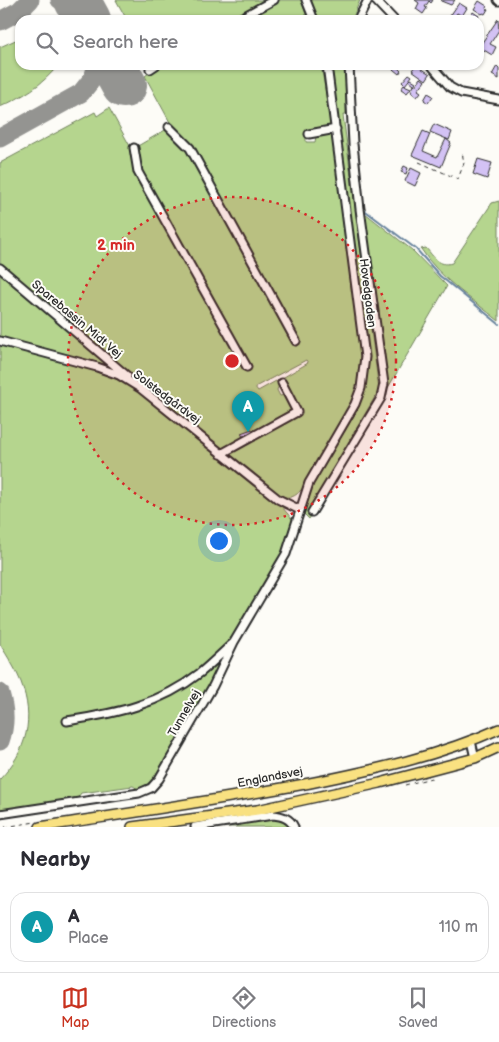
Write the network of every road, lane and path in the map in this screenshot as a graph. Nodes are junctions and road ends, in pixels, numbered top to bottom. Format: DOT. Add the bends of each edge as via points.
graph roads {
  1 [pos="274,0"];
  2 [pos="306,0"];
  3 [pos="368,0"];
  4 [pos="375,0"];
  5 [pos="246,15"];
  6 [pos="312,15"];
  7 [pos="360,15"];
  8 [pos="389,15"];
  9 [pos="328,70"];
  10 [pos="350,70"];
  11 [pos="435,70"];
  12 [pos="499,100"];
  13 [pos="169,127"];
  14 [pos="336,129"];
  15 [pos="309,134"];
  16 [pos="134,148"];
  17 [pos="462,152"];
  18 [pos="419,162"];
  19 [pos="0,268"];
  20 [pos="0,341"];
  21 [pos="296,341"];
  22 [pos="247,367"];
  23 [pos="282,383"];
  24 [pos="140,388"];
  25 [pos="221,454"];
  26 [pos="300,510"];
  27 [pos="312,512"];
  28 [pos="234,642"];
  29 [pos="67,721"];
  30 [pos="499,729"];
  31 [pos="471,741"];
  32 [pos="499,747"];
  33 [pos="475,758"];
  34 [pos="0,814"];
  35 [pos="37,824"];
  36 [pos="5,827"];
  37 [pos="132,827"];
  38 [pos="195,827"];
  39 [pos="294,827"];
  1 -- 5 [label="street"];
  2 -- 6 [label="street"];
  3 -- 7 [label="street"];
  4 -- 8 [label="street"];
  9 -- 14 [label="street, Hovedgaden"];
  10 -- 27 [label="street" via="353,144 384,384 381,398"];
  11 -- 12 [label="street" via="460,93"];
  13 -- 21 [label="street" via="190,148"];
  14 -- 15 [label="street"];
  14 -- 26 [label="street, Hovedgaden" via="365,357 364,374 354,404 309,483"];
  16 -- 22 [label="street" via="138,172"];
  17 -- 18 [label="path" via="464,163 458,179"];
  19 -- 24 [label="street, Sparebassin Midt Vej"];
  20 -- 24 [label="street, Solstedgårdvej" via="97,367"];
  23 -- 25 [label="street" via="297,412"];
  24 -- 25 [label="street, Solstedgårdvej"];
  25 -- 26 [label="street, Solstedgårdvej" via="278,499"];
  26 -- 28 [label="street, Tunnelvej" via="286,554"];
  28 -- 29 [label="street" via="201,672 169,694 126,710"];
  28 -- 34 [label="street, Tunnelvej" via="208,694 151,788 140,793"];
  30 -- 31 [label="main road, Englandsvej"];
  31 -- 33 [label="street"];
  31 -- 35 [label="main road, Englandsvej" via="376,770 253,794"];
  32 -- 33 [label="main road"];
  33 -- 37 [label="main road" via="257,810"];
  35 -- 36 [label="path"];
  38 -- 39 [label="street" via="272,815 286,818"];
}
